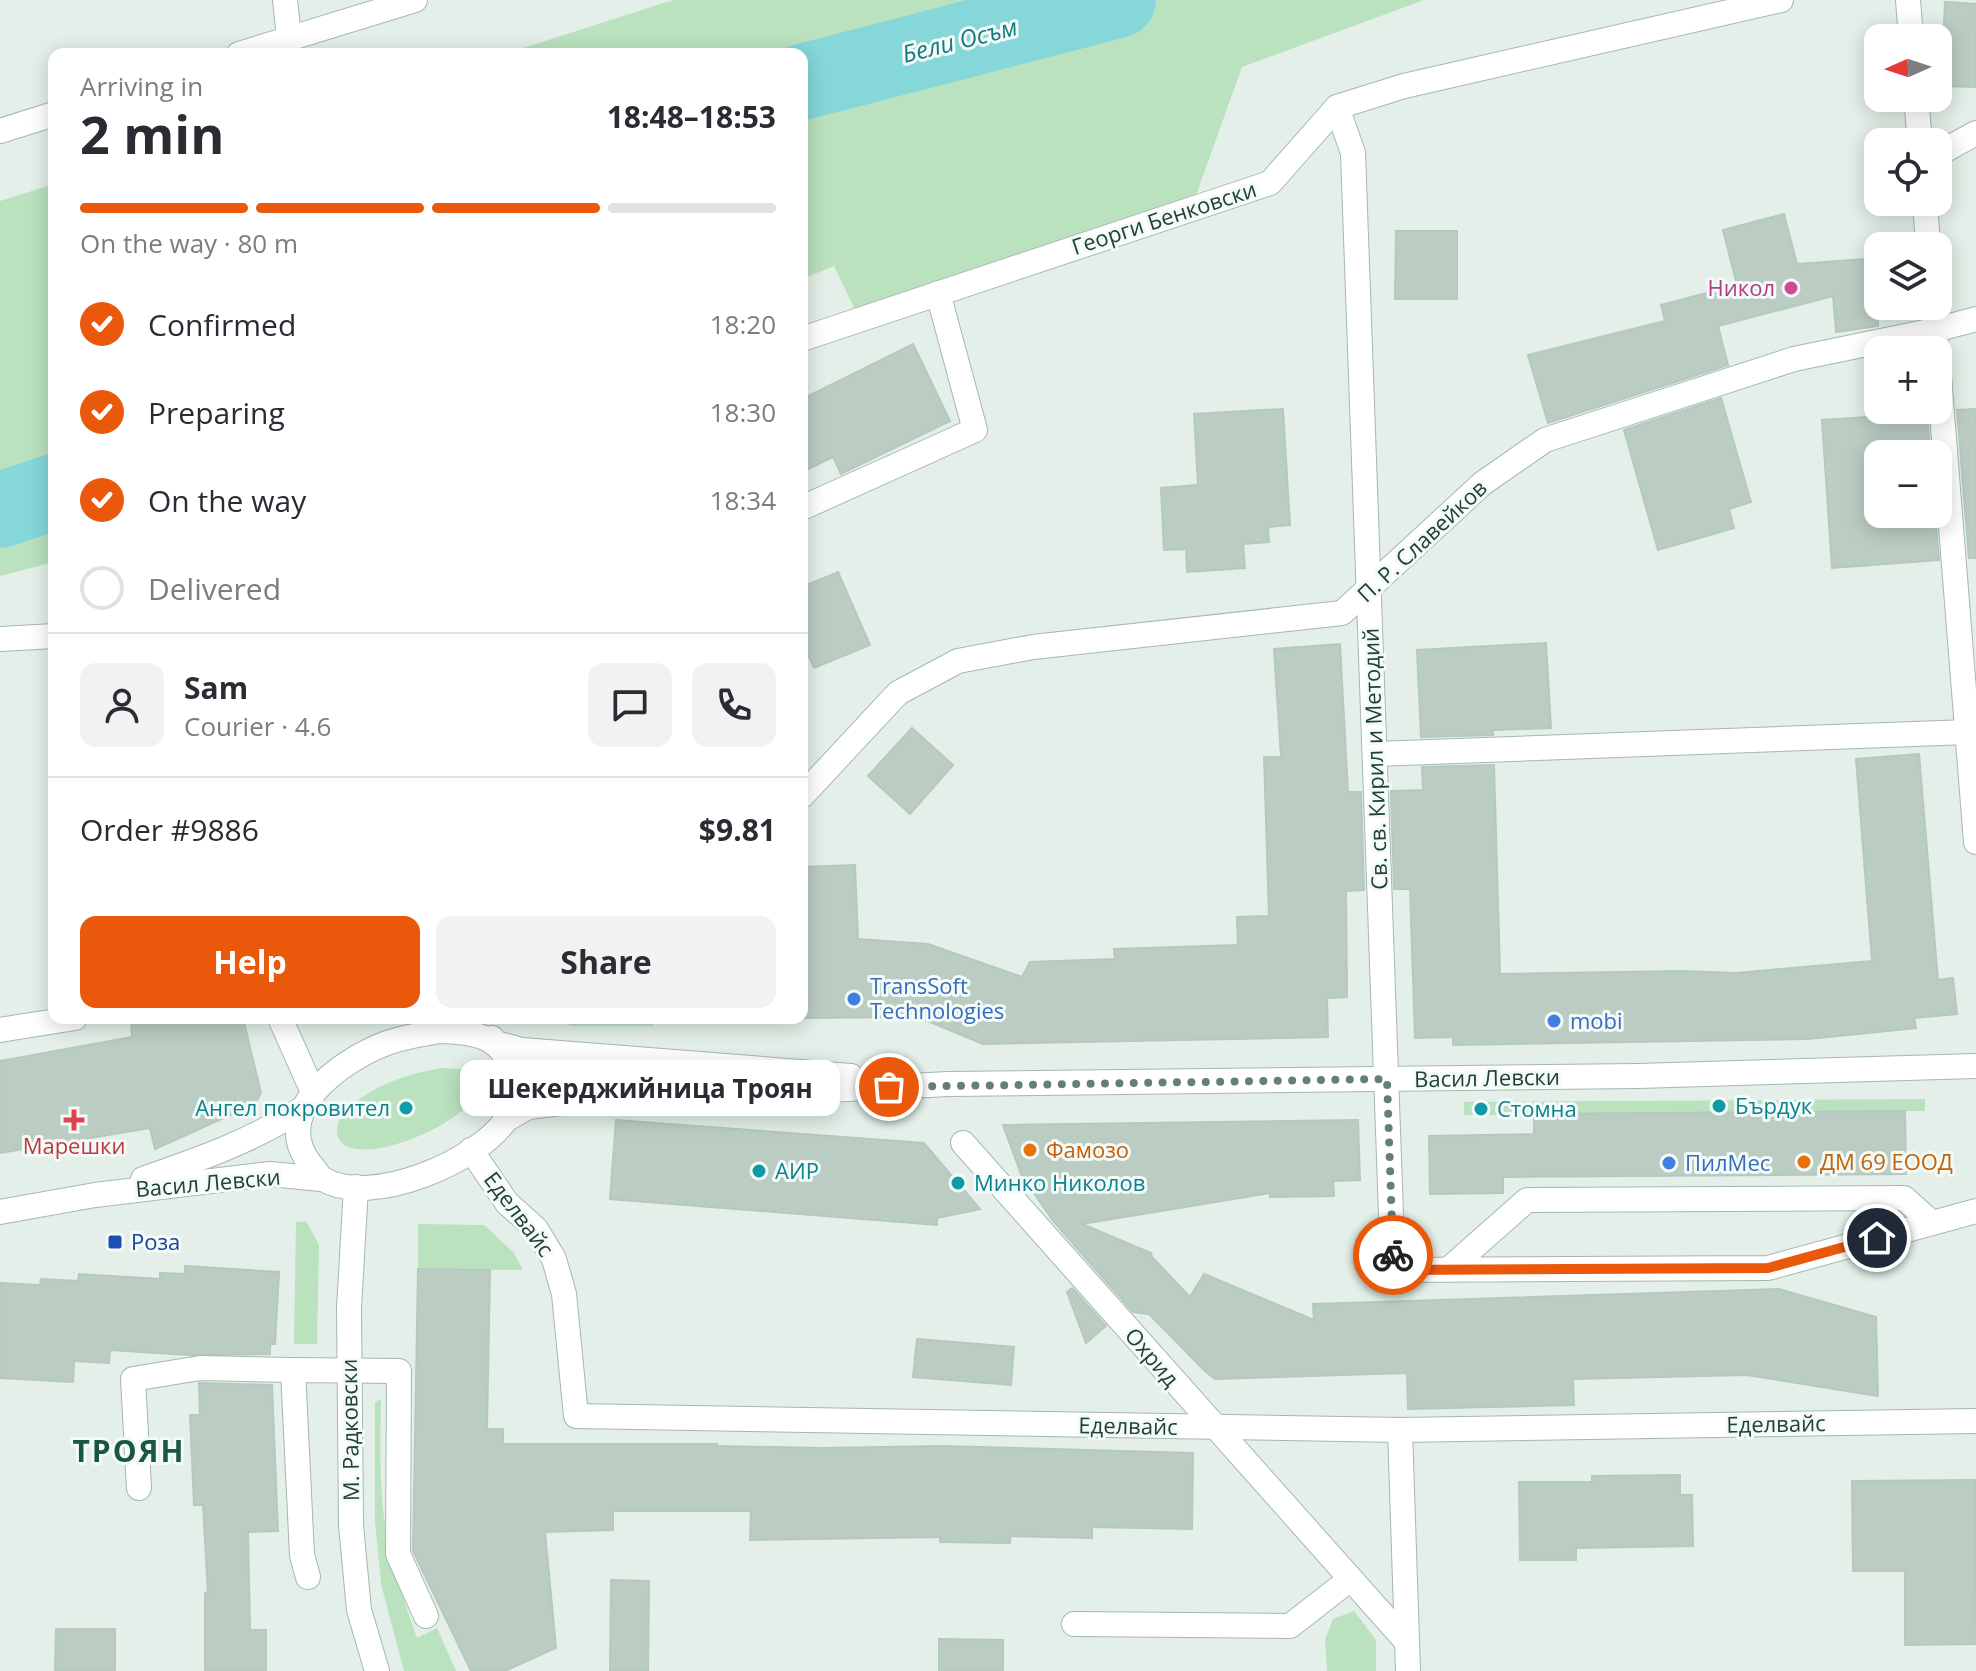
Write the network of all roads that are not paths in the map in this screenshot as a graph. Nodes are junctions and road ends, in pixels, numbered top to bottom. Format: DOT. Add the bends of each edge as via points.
graph roads {
  1 [pos="285,0"];
  2 [pos="415,0"];
  3 [pos="1781,0"];
  4 [pos="1908,0"];
  5 [pos="1910,24"];
  6 [pos="289,37"];
  7 [pos="257,48"];
  8 [pos="1337,107"];
  9 [pos="48,116"];
  10 [pos="0,131"];
  11 [pos="1976,133"];
  12 [pos="1952,146"];
  13 [pos="938,293"];
  14 [pos="1976,319"];
  15 [pos="1935,329"];
  16 [pos="808,337"];
  17 [pos="1943,424"];
  18 [pos="808,505"];
  19 [pos="1369,590"];
  20 [pos="48,636"];
  21 [pos="0,639"];
  22 [pos="1968,732"];
  23 [pos="1375,754"];
  24 [pos="808,790"];
  25 [pos="1976,842"];
  26 [pos="48,1022"];
  27 [pos="282,1024"];
  28 [pos="414,1024"];
  29 [pos="482,1024"];
  30 [pos="0,1030"];
  31 [pos="398,1040"];
  32 [pos="496,1043"];
  33 [pos="1976,1066"];
  34 [pos="1387,1079"];
  35 [pos="949,1084"];
  36 [pos="307,1100"];
  37 [pos="507,1119"];
  38 [pos="963,1143"];
  39 [pos="471,1150"];
  40 [pos="321,1179"];
  41 [pos="356,1187"];
  42 [pos="95,1195"];
  43 [pos="1976,1211"];
  44 [pos="0,1212"];
  45 [pos="1932,1223"];
  46 [pos="1449,1269"];
  47 [pos="350,1369"];
  48 [pos="293,1370"];
  49 [pos="1976,1421"];
  50 [pos="1214,1427"];
  51 [pos="1400,1430"];
  52 [pos="139,1488"];
  53 [pos="308,1577"];
  54 [pos="1349,1580"];
  55 [pos="426,1616"];
  56 [pos="1074,1624"];
  57 [pos="1407,1642"];
  58 [pos="377,1671"];
  59 [pos="1408,1671"];
  1 -- 6 [label="street"];
  2 -- 6 [label="street"];
  3 -- 8 [label="street" via="1404,86"];
  4 -- 5 [label="street"];
  6 -- 7 [label="street"];
  8 -- 13 [label="street, Георги Бенковски" via="1270,183"];
  8 -- 19 [label="street, Св. св. Кирил и Методий" via="1353,153"];
  9 -- 10 [label="street"];
  11 -- 12 [label="street"];
  13 -- 16 [label="street, Георги Бенковски"];
  13 -- 18 [label="street" via="975,430"];
  14 -- 15 [label="street, П. Р. Славейков"];
  15 -- 19 [label="street, П. Р. Славейков" via="1794,359 1545,440 1483,483"];
  17 -- 22 [label="street"];
  19 -- 23 [label="street, Св. св. Кирил и Методий"];
  19 -- 24 [label="street, П. Р. Славейков" via="1342,613 1033,647 958,661 898,693"];
  20 -- 21 [label="street"];
  22 -- 23 [label="street"];
  22 -- 25 [label="street"];
  23 -- 34 [label="street, Св. св. Кирил и Методий"];
  26 -- 30 [label="street"];
  27 -- 36 [label="street"];
  28 -- 31 [label="street"];
  29 -- 32 [label="street"];
  31 -- 32 [label="street" via="440,1031 471,1032"];
  31 -- 36 [label="street" via="360,1055"];
  32 -- 35 [label="street, Васил Левски" via="522,1050"];
  32 -- 37 [label="street" via="511,1064 516,1091"];
  33 -- 34 [label="street, Васил Левски"];
  34 -- 35 [label="street, Васил Левски"];
  34 -- 46 [label="street, Св. св. Кирил и Методий" via="1393,1270"];
  35 -- 37 [label="street, Васил Левски" via="561,1103 528,1107"];
  36 -- 40 [label="street" via="298,1131 303,1154"];
  36 -- 42 [label="street, Васил Левски" via="261,1135"];
  37 -- 39 [label="street"];
  38 -- 50 [label="street, Охрид"];
  39 -- 41 [label="street" via="409,1181"];
  39 -- 50 [label="street, Еделвайс" via="554,1259 564,1294 576,1416"];
  40 -- 41 [label="street"];
  40 -- 42 [label="street, Васил Левски" via="270,1174"];
  41 -- 47 [label="street, М. Радковски"];
  42 -- 44 [label="street, Васил Левски"];
  43 -- 45 [label="street"];
  45 -- 46 [label="street" via="1768,1268"];
  45 -- 46 [label="street" via="1904,1198 1527,1200"];
  47 -- 48 [label="street"];
  47 -- 55 [label="street" via="399,1371 398,1554"];
  47 -- 58 [label="street, М. Радковски" via="351,1525 359,1610"];
  48 -- 52 [label="street" via="200,1368 133,1379"];
  48 -- 53 [label="street" via="302,1555"];
  49 -- 51 [label="street, Еделвайс"];
  50 -- 51 [label="street, Еделвайс"];
  50 -- 54 [label="street, Охрид"];
  51 -- 57 [label="street"];
  54 -- 56 [label="street" via="1290,1626"];
  54 -- 57 [label="street, Охрид"];
  57 -- 59 [label="street"];
}
